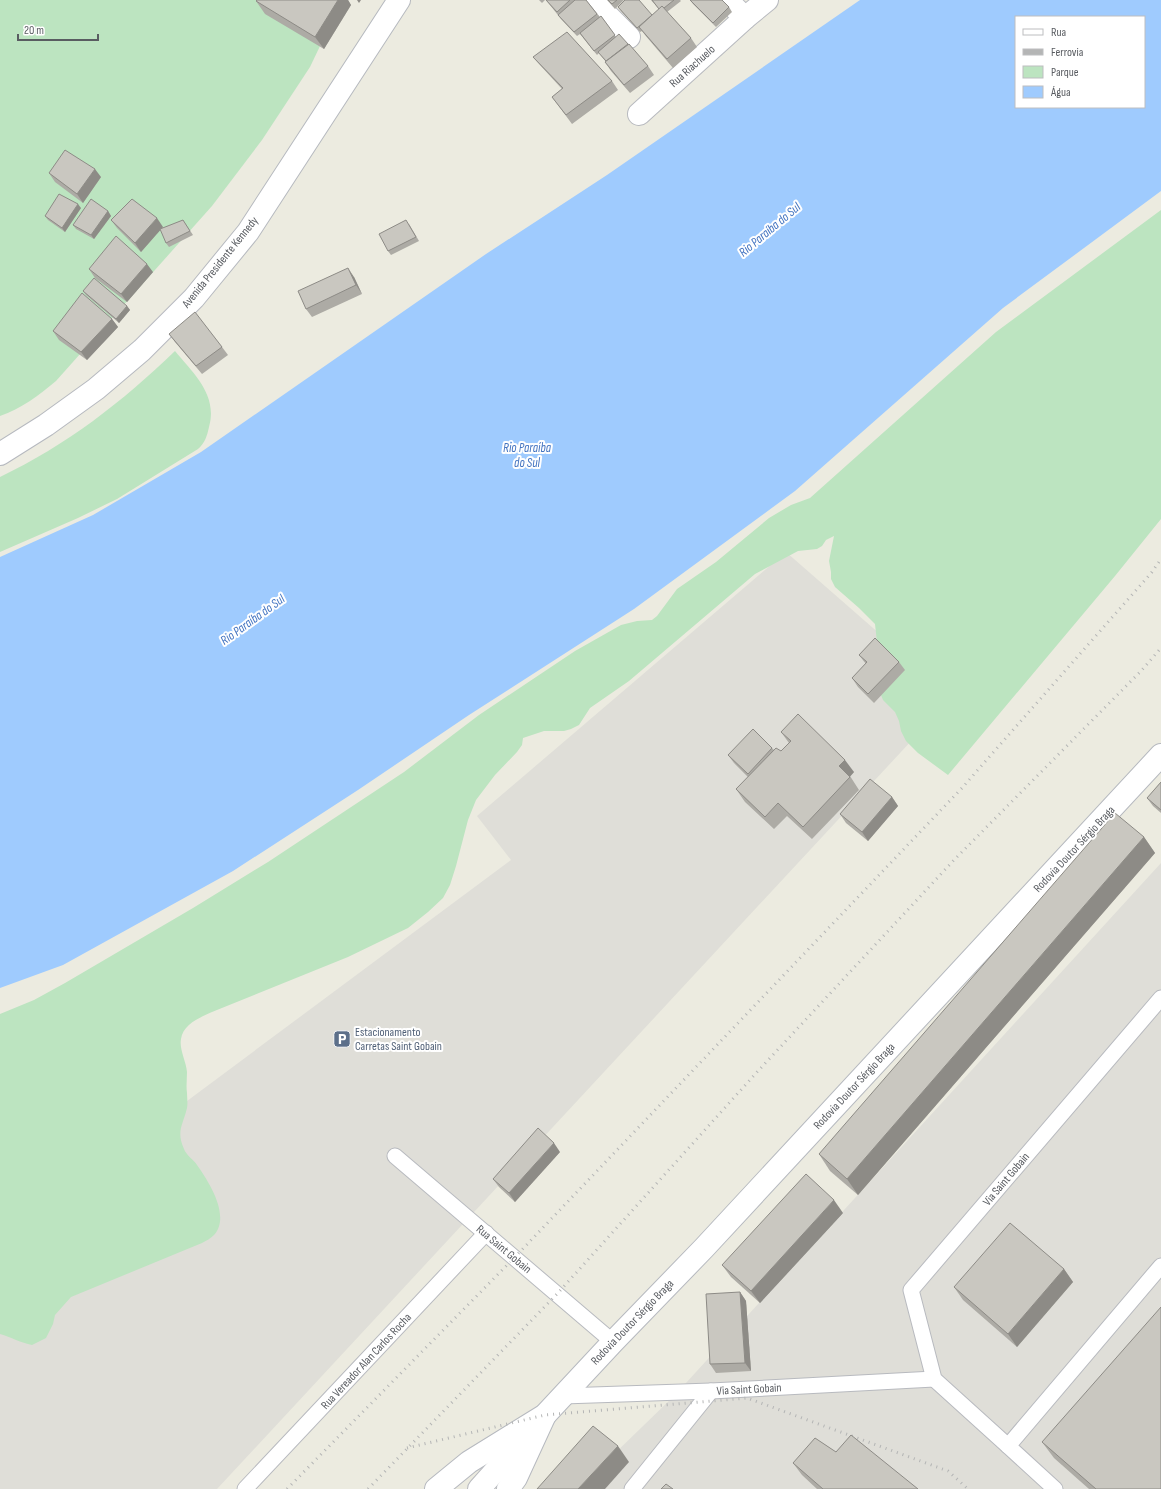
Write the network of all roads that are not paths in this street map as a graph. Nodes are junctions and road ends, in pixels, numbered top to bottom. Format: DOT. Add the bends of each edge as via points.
graph roads {
  1 [pos="399,0"];
  2 [pos="592,0"];
  3 [pos="727,0"];
  4 [pos="767,0"];
  5 [pos="745,18"];
  6 [pos="629,38"];
  7 [pos="639,114"];
  8 [pos="0,454"];
  9 [pos="1161,755"];
  10 [pos="1161,998"];
  11 [pos="395,1156"];
  12 [pos="486,1233"];
  13 [pos="1161,1266"];
  14 [pos="613,1342"];
  15 [pos="934,1379"];
  16 [pos="711,1391"];
  17 [pos="563,1396"];
  18 [pos="545,1415"];
  19 [pos="1008,1446"];
  20 [pos="245,1489"];
  21 [pos="436,1489"];
  22 [pos="479,1489"];
  23 [pos="508,1489"];
  24 [pos="632,1489"];
  25 [pos="1055,1489"];
  1 -- 8 [label="main road, Avenida Presidente Kennedy" via="248,232 194,298 142,350 96,389"];
  2 -- 6 [label="main road"];
  3 -- 5 [label="main road"];
  4 -- 5 [label="main road, Rua Riachuelo"];
  5 -- 7 [label="main road, Rua Riachuelo"];
  9 -- 14 [label="main road, Rodovia Doutor Sérgio Braga" via="704,1248"];
  10 -- 15 [label="lane, Via Saint Gobain" via="912,1290"];
  11 -- 12 [label="lane, Rua Saint Gobain"];
  12 -- 14 [label="lane, Rua Saint Gobain"];
  12 -- 20 [label="lane, Rua Vereador Alan Carlos Rocha"];
  13 -- 19 [label="lane"];
  14 -- 17 [label="main road, Rodovia Doutor Sérgio Braga"];
  15 -- 16 [label="lane, Via Saint Gobain"];
  15 -- 19 [label="lane"];
  16 -- 17 [label="lane, Via Saint Gobain"];
  16 -- 24 [label="lane"];
  17 -- 18 [label="main road, Rodovia Doutor Sérgio Braga"];
  18 -- 21 [label="main road, Rodovia Doutor Sérgio Braga" via="469,1462"];
  18 -- 22 [label="main road"];
  18 -- 23 [label="main road, Rodovia Doutor Sérgio Braga" via="516,1478"];
  19 -- 25 [label="lane"];
}
